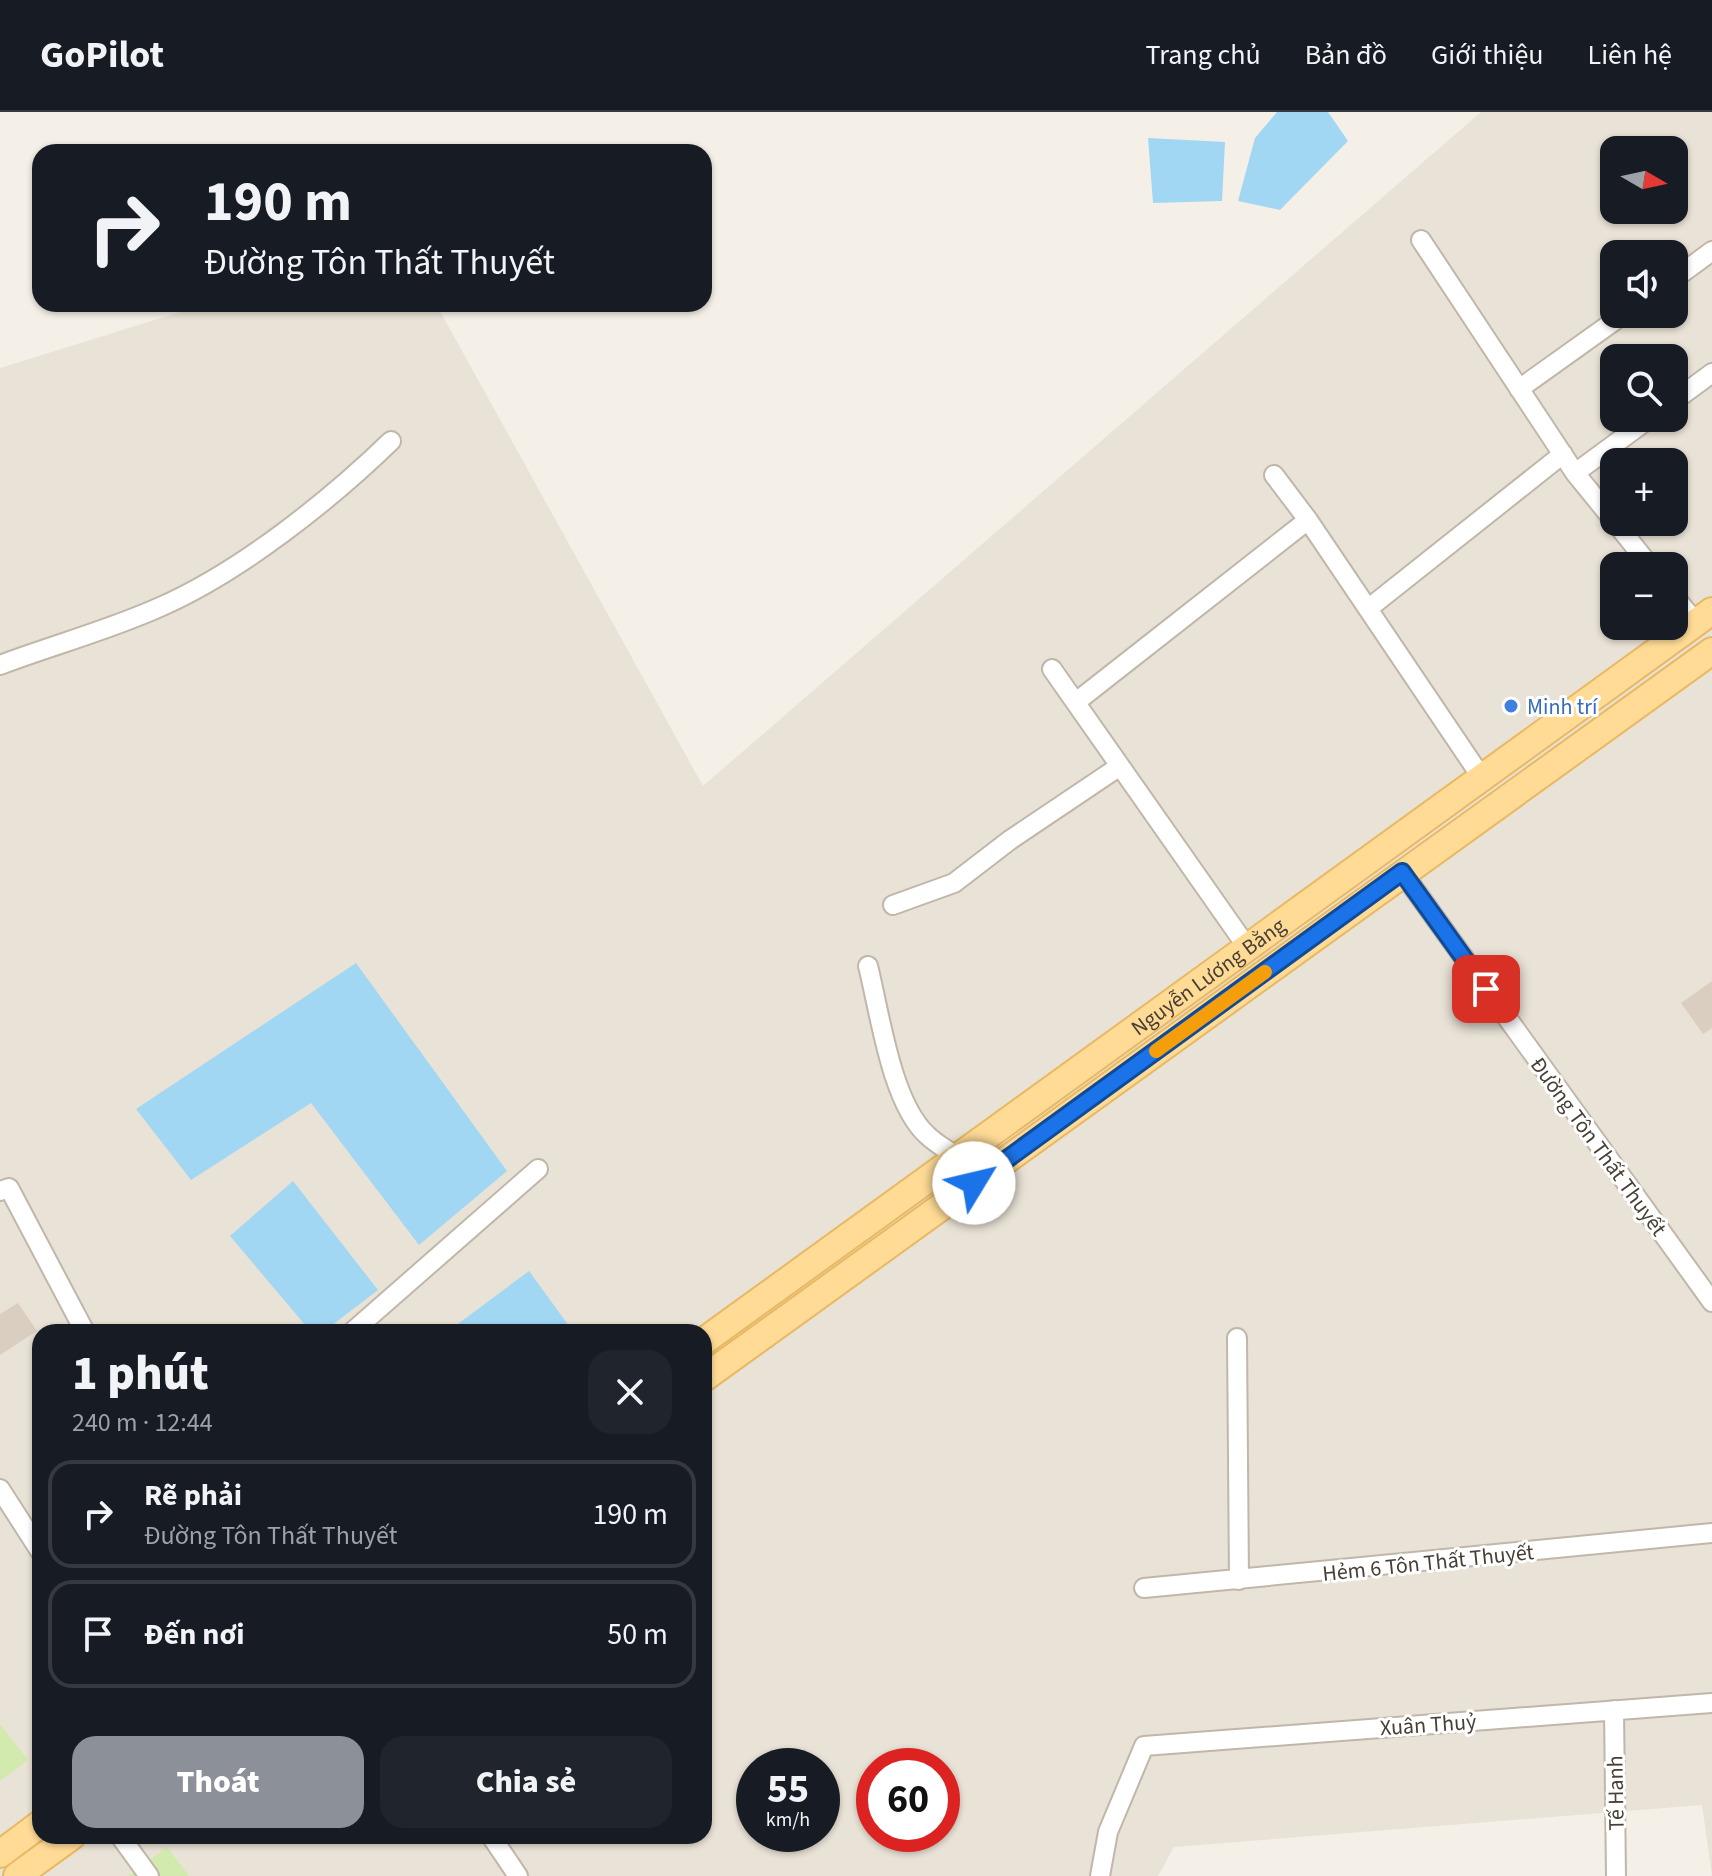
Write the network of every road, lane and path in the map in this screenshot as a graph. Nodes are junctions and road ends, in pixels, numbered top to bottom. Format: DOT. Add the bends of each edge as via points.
graph roads {
  1 [pos="1421,240"];
  2 [pos="1712,251"];
  3 [pos="1688,269"];
  4 [pos="1604,328"];
  5 [pos="1712,373"];
  6 [pos="1519,389"];
  7 [pos="1688,391"];
  8 [pos="1631,432"];
  9 [pos="391,441"];
  10 [pos="1563,454"];
  11 [pos="1575,473"];
  12 [pos="1274,475"];
  13 [pos="1600,504"];
  14 [pos="1308,520"];
  15 [pos="1625,536"];
  16 [pos="1639,552"];
  17 [pos="1369,608"];
  18 [pos="1704,617"];
  19 [pos="1712,651"];
  20 [pos="0,665"];
  21 [pos="1052,669"];
  22 [pos="1076,702"];
  23 [pos="1548,730"];
  24 [pos="1565,754"];
  25 [pos="1120,766"];
  26 [pos="1482,778"];
  27 [pos="1402,872"];
  28 [pos="893,905"];
  29 [pos="1247,947"];
  30 [pos="868,966"];
  31 [pos="957,1157"];
  32 [pos="538,1169"];
  33 [pos="0,1191"];
  34 [pos="1712,1302"];
  35 [pos="81,1324"];
  36 [pos="361,1324"];
  37 [pos="712,1335"];
  38 [pos="1237,1338"];
  39 [pos="712,1372"];
  40 [pos="0,1489"];
  41 [pos="1712,1533"];
  42 [pos="32,1539"];
  43 [pos="1239,1580"];
  44 [pos="1144,1588"];
  45 [pos="1712,1703"];
  46 [pos="1614,1710"];
  47 [pos="32,1830"];
  48 [pos="61,1844"];
  49 [pos="126,1844"];
  50 [pos="496,1844"];
  51 [pos="0,1854"];
  52 [pos="17,1876"];
  53 [pos="149,1876"];
  54 [pos="518,1876"];
  55 [pos="1100,1876"];
  56 [pos="1616,1876"];
  1 -- 6 [label="street"];
  2 -- 3 [label="street"];
  4 -- 6 [label="street"];
  5 -- 7 [label="street"];
  6 -- 10 [label="street"];
  8 -- 11 [label="street"];
  9 -- 20 [label="street" via="314,508 207,581 161,607"];
  10 -- 11 [label="street"];
  10 -- 17 [label="street"];
  11 -- 13 [label="street"];
  12 -- 14 [label="street"];
  14 -- 17 [label="street"];
  14 -- 22 [label="street"];
  15 -- 16 [label="street"];
  17 -- 26 [label="street"];
  18 -- 23 [label="main road, Nguyễn Lương Bằng"];
  19 -- 24 [label="main road, Nguyễn Lương Bằng"];
  21 -- 22 [label="street"];
  22 -- 25 [label="street"];
  23 -- 24 [label="main road"];
  23 -- 26 [label="main road, Nguyễn Lương Bằng"];
  24 -- 27 [label="main road, Nguyễn Lương Bằng"];
  25 -- 28 [label="street" via="954,883"];
  25 -- 29 [label="street"];
  26 -- 29 [label="main road, Nguyễn Lương Bằng"];
  27 -- 34 [label="street, Đường Tôn Thất Thuyết"];
  27 -- 39 [label="main road, Nguyễn Lương Bằng"];
  29 -- 31 [label="main road, Nguyễn Lương Bằng"];
  30 -- 31 [label="street" via="910,1113 927,1135"];
  31 -- 37 [label="main road, Nguyễn Lương Bằng"];
  32 -- 36 [label="street"];
  33 -- 35 [label="street" via="9,1188"];
  38 -- 43 [label="street"];
  40 -- 42 [label="street"];
  41 -- 43 [label="street, Hẻm 6 Tôn Thất Thuyết"];
  43 -- 44 [label="street, Hẻm 6 Tôn Thất Thuyết"];
  45 -- 46 [label="street, Xuân Thuỷ"];
  46 -- 55 [label="street, Xuân Thuỷ" via="1144,1746 1108,1832"];
  46 -- 56 [label="street, Tế Hanh"];
  47 -- 51 [label="main road"];
  48 -- 52 [label="main road"];
  49 -- 53 [label="street"];
  50 -- 54 [label="street"];
}
